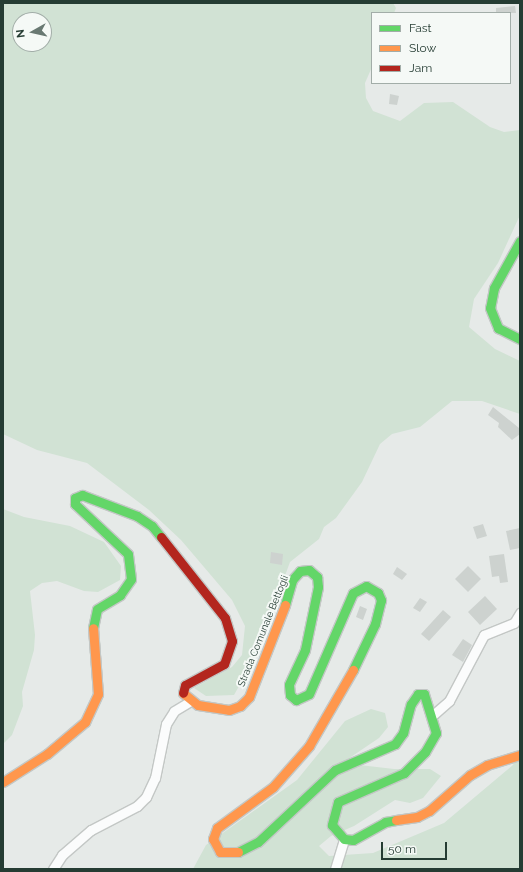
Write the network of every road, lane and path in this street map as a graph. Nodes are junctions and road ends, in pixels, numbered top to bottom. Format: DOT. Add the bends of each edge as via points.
graph roads {
  1 [pos="520,241"];
  2 [pos="520,339"];
  3 [pos="520,613"];
  4 [pos="189,702"];
  5 [pos="434,714"];
  6 [pos="520,755"];
  7 [pos="3,782"];
  8 [pos="344,839"];
  9 [pos="53,869"];
  10 [pos="335,869"];
  1 -- 2 [label="street" via="494,288 490,308 498,328"];
  3 -- 5 [label="street" via="514,623 484,634 449,701"];
  4 -- 5 [label="street, Strada Comunale Bettogli" via="229,710 240,706 249,696 281,619 292,580 300,571 310,570 317,577 318,587 305,650 289,685 290,695 296,700 309,694 314,686 353,593 366,586 378,593 380,609 375,624 342,692 309,746 273,787 217,828 213,839 216,848 230,854 258,842 335,770 395,744 403,733 411,704 418,694 424,694"];
  4 -- 7 [label="street" via="183,695 185,685 224,664 230,652 232,641 226,618 152,526 137,516 82,495 75,498 74,504 123,546 128,554 131,579 120,595 97,609 92,620 98,694 85,722 47,754"];
  4 -- 9 [label="street" via="174,711 166,724 155,778 146,797 137,806 91,830 62,855"];
  5 -- 8 [label="street, Strada Comunale Bettogli" via="436,732 425,752 404,773 338,802 332,825 335,832"];
  6 -- 8 [label="street" via="487,765 470,775 429,812 417,817 385,822 353,840"];
  8 -- 10 [label="street"];
}
